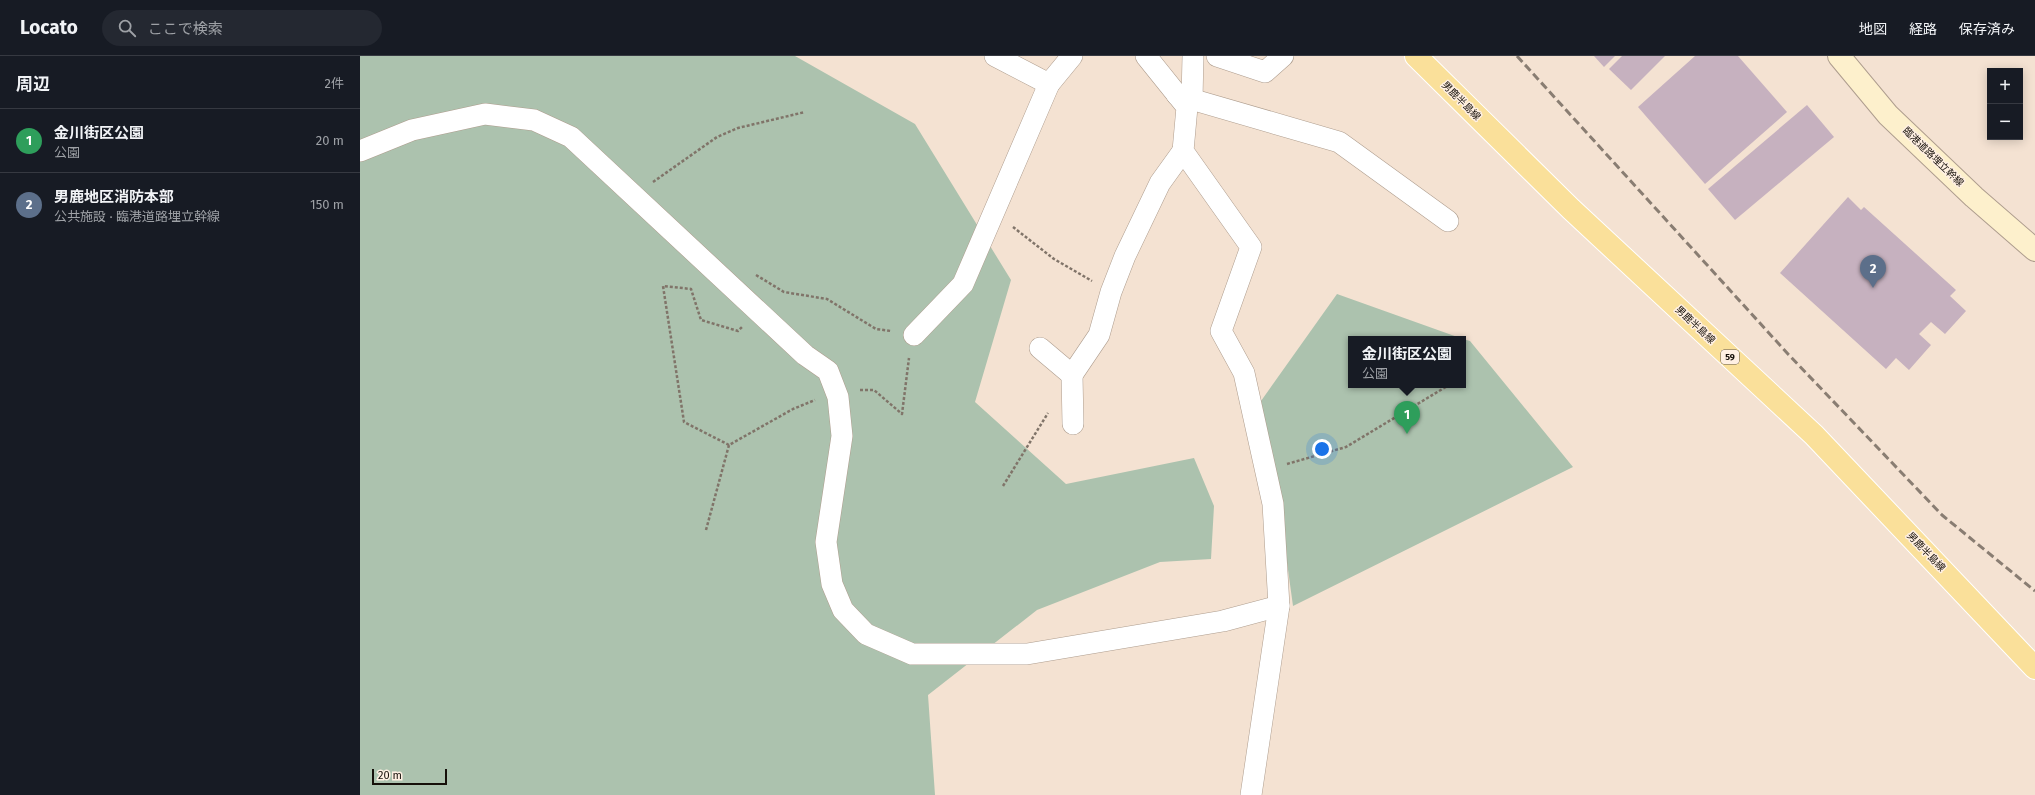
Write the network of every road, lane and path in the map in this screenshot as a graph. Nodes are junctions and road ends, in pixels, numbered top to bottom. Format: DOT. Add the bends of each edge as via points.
graph roads {
  1 [pos="995,56"];
  2 [pos="1072,56"];
  3 [pos="1146,56"];
  4 [pos="1193,56"];
  5 [pos="1217,56"];
  6 [pos="1283,56"];
  7 [pos="1416,56"];
  8 [pos="1839,56"];
  9 [pos="1049,84"];
  10 [pos="1184,97"];
  11 [pos="805,112"];
  12 [pos="1183,151"];
  13 [pos="360,152"];
  14 [pos="633,196"];
  15 [pos="994,212"];
  16 [pos="1448,221"];
  17 [pos="2035,250"];
  18 [pos="750,271"];
  19 [pos="1111,292"];
  20 [pos="758,312"];
  21 [pos="914,334"];
  22 [pos="1040,348"];
  23 [pos="1072,375"];
  24 [pos="1444,388"];
  25 [pos="836,391"];
  26 [pos="1052,408"];
  27 [pos="1073,424"];
  28 [pos="729,445"];
  29 [pos="1280,466"];
  30 [pos="1003,486"];
  31 [pos="706,530"];
  32 [pos="1279,606"];
  33 [pos="2035,668"];
  34 [pos="1251,795"];
  1 -- 9 [label="street"];
  2 -- 9 [label="street"];
  3 -- 10 [label="street"];
  4 -- 10 [label="street"];
  5 -- 6 [label="street" via="1265,72"];
  7 -- 33 [label="main road, 男鹿半島線 / 59" via="1571,209 1814,435"];
  8 -- 17 [label="street, 臨港道路埋立幹線" via="1888,115"];
  9 -- 15 [label="street"];
  10 -- 12 [label="street" via="1187,107"];
  10 -- 16 [label="street" via="1339,142"];
  11 -- 14 [label="path" via="738,128 717,137"];
  12 -- 19 [label="street" via="1160,182"];
  12 -- 32 [label="street" via="1251,247 1221,330 1244,373 1272,504"];
  13 -- 14 [label="street" via="412,130 485,114 534,120 571,137"];
  14 -- 20 [label="street"];
  15 -- 19 [label="path" via="1054,259"];
  15 -- 21 [label="street" via="963,284"];
  18 -- 21 [label="path" via="784,292 827,299 876,329"];
  19 -- 23 [label="street" via="1099,335"];
  20 -- 25 [label="street" via="805,355 828,372"];
  20 -- 28 [label="path" via="738,331 701,320 692,289 663,286 684,422"];
  21 -- 25 [label="path" via="906,370 902,414 874,390"];
  22 -- 23 [label="street"];
  23 -- 27 [label="street"];
  24 -- 29 [label="path" via="1346,448"];
  25 -- 28 [label="path" via="793,409"];
  25 -- 32 [label="street" via="842,436 826,542 832,584 843,610 866,634 912,654 1027,654 1223,621"];
  26 -- 30 [label="path"];
  28 -- 31 [label="path"];
  32 -- 34 [label="street"];
}
